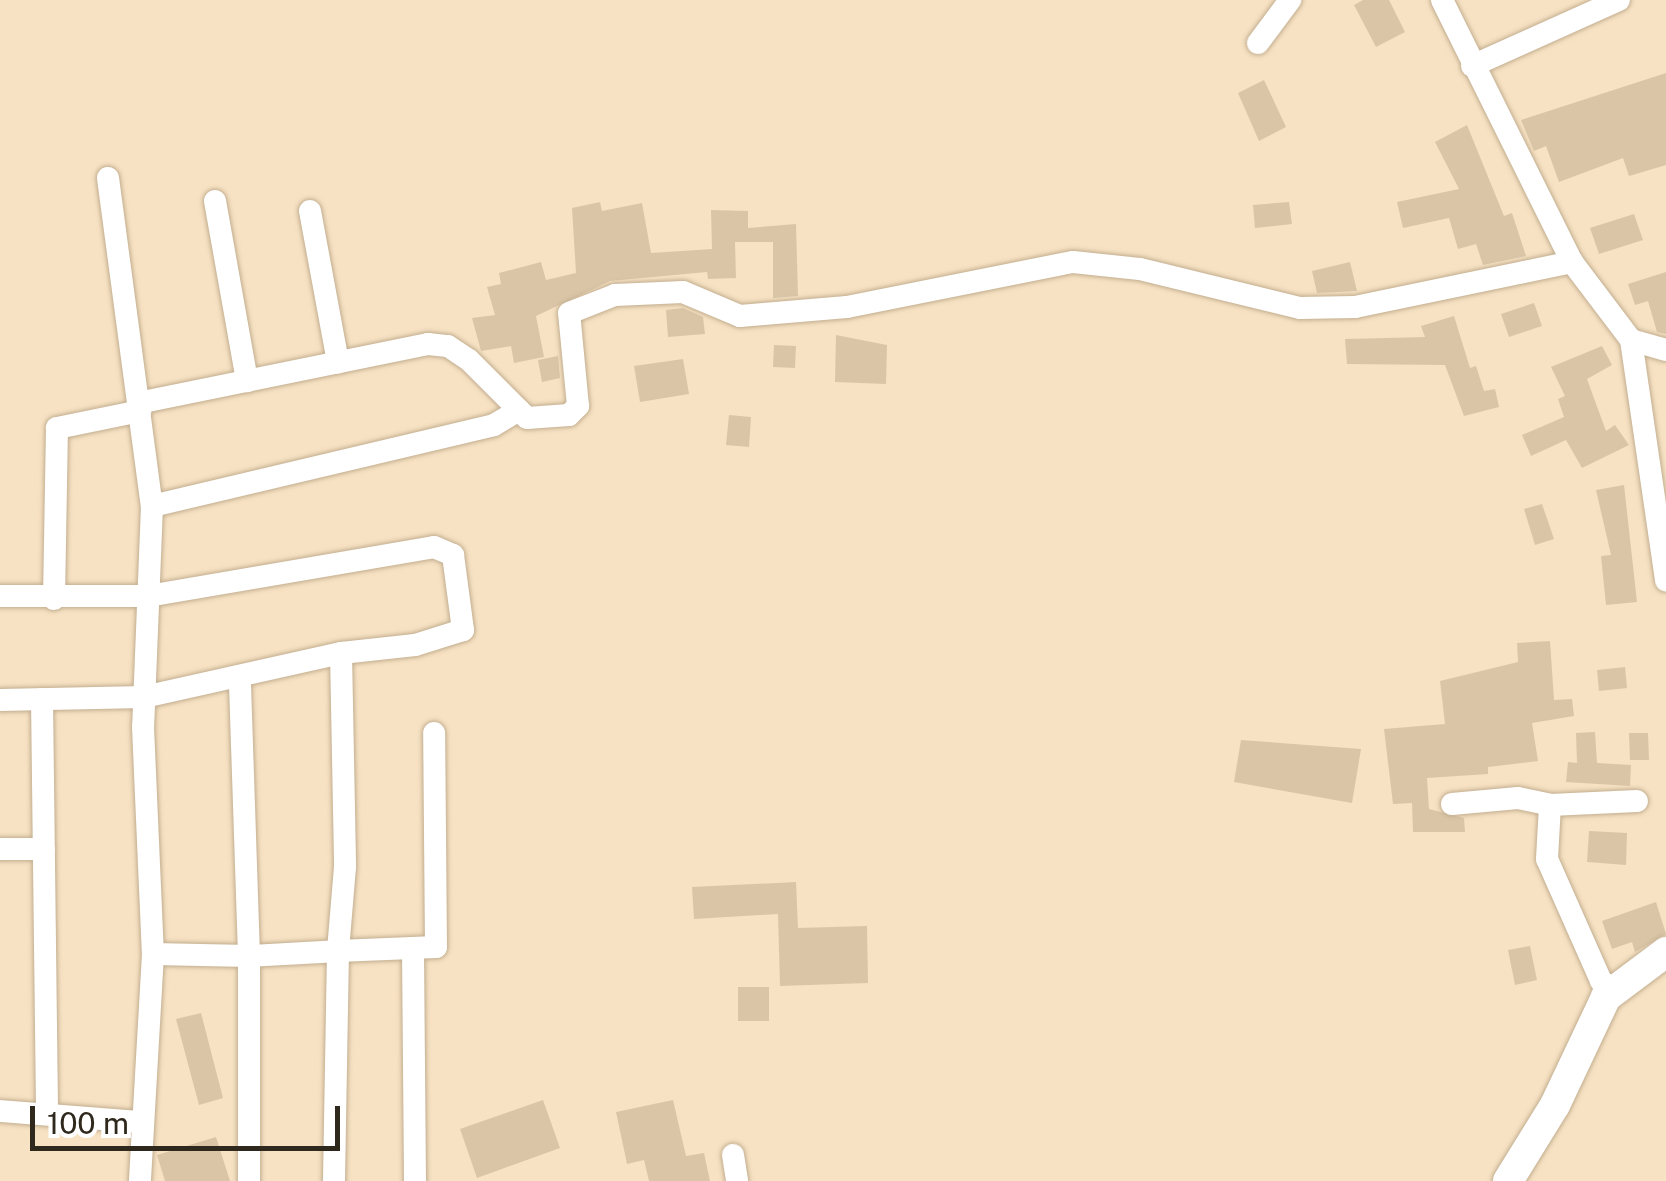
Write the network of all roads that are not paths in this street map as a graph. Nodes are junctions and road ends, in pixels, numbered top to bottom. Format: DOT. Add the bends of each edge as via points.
graph roads {
  1 [pos="1290,0"];
  2 [pos="1442,0"];
  3 [pos="1619,0"];
  4 [pos="1258,43"];
  5 [pos="1472,66"];
  6 [pos="108,178"];
  7 [pos="215,201"];
  8 [pos="310,211"];
  9 [pos="1572,262"];
  10 [pos="1632,340"];
  11 [pos="1666,350"];
  12 [pos="338,362"];
  13 [pos="247,381"];
  14 [pos="139,407"];
  15 [pos="519,410"];
  16 [pos="152,506"];
  17 [pos="1666,580"];
  18 [pos="0,596"];
  19 [pos="148,596"];
  20 [pos="54,599"];
  21 [pos="341,653"];
  22 [pos="240,678"];
  23 [pos="144,697"];
  24 [pos="42,699"];
  25 [pos="0,700"];
  26 [pos="434,733"];
  27 [pos="1637,801"];
  28 [pos="1452,804"];
  29 [pos="1550,805"];
  30 [pos="0,849"];
  31 [pos="44,849"];
  32 [pos="338,950"];
  33 [pos="414,951"];
  34 [pos="1666,952"];
  35 [pos="153,954"];
  36 [pos="249,956"];
  37 [pos="1612,989"];
  38 [pos="0,1111"];
  39 [pos="48,1111"];
  40 [pos="141,1122"];
  41 [pos="733,1155"];
  42 [pos="140,1181"];
  43 [pos="248,1181"];
  44 [pos="334,1181"];
  45 [pos="415,1181"];
  46 [pos="737,1181"];
  47 [pos="1508,1181"];
  1 -- 4 [label="street"];
  2 -- 5 [label="street"];
  3 -- 5 [label="street"];
  5 -- 9 [label="street"];
  6 -- 14 [label="street"];
  7 -- 13 [label="street"];
  8 -- 12 [label="street"];
  9 -- 10 [label="street"];
  9 -- 15 [label="street" via="1355,307 1300,308 1092,262 847,307 740,316 683,292 615,295 570,312 578,406 568,414 528,418"];
  10 -- 11 [label="street"];
  10 -- 17 [label="street"];
  12 -- 13 [label="street"];
  12 -- 15 [label="street" via="448,346"];
  13 -- 14 [label="street"];
  14 -- 16 [label="street"];
  14 -- 20 [label="street" via="57,428"];
  15 -- 16 [label="street" via="494,425"];
  16 -- 19 [label="street"];
  18 -- 20 [label="street"];
  19 -- 20 [label="street"];
  19 -- 21 [label="street" via="434,547 453,555 463,616 458,636"];
  19 -- 23 [label="street"];
  21 -- 22 [label="street"];
  21 -- 32 [label="street" via="345,867"];
  22 -- 23 [label="street"];
  22 -- 36 [label="street"];
  23 -- 24 [label="street"];
  23 -- 35 [label="street"];
  24 -- 25 [label="street"];
  24 -- 31 [label="street"];
  26 -- 33 [label="street" via="436,944"];
  27 -- 29 [label="street"];
  28 -- 29 [label="street" via="1518,798"];
  29 -- 37 [label="street" via="1547,859 1602,981"];
  30 -- 31 [label="street"];
  31 -- 39 [label="street"];
  32 -- 33 [label="street"];
  32 -- 36 [label="street"];
  32 -- 44 [label="street"];
  33 -- 45 [label="street"];
  34 -- 37 [label="street"];
  35 -- 36 [label="street"];
  35 -- 40 [label="street"];
  36 -- 43 [label="street"];
  37 -- 47 [label="street" via="1556,1105"];
  38 -- 39 [label="street"];
  39 -- 40 [label="street"];
  40 -- 42 [label="street"];
  41 -- 46 [label="street"];
}
